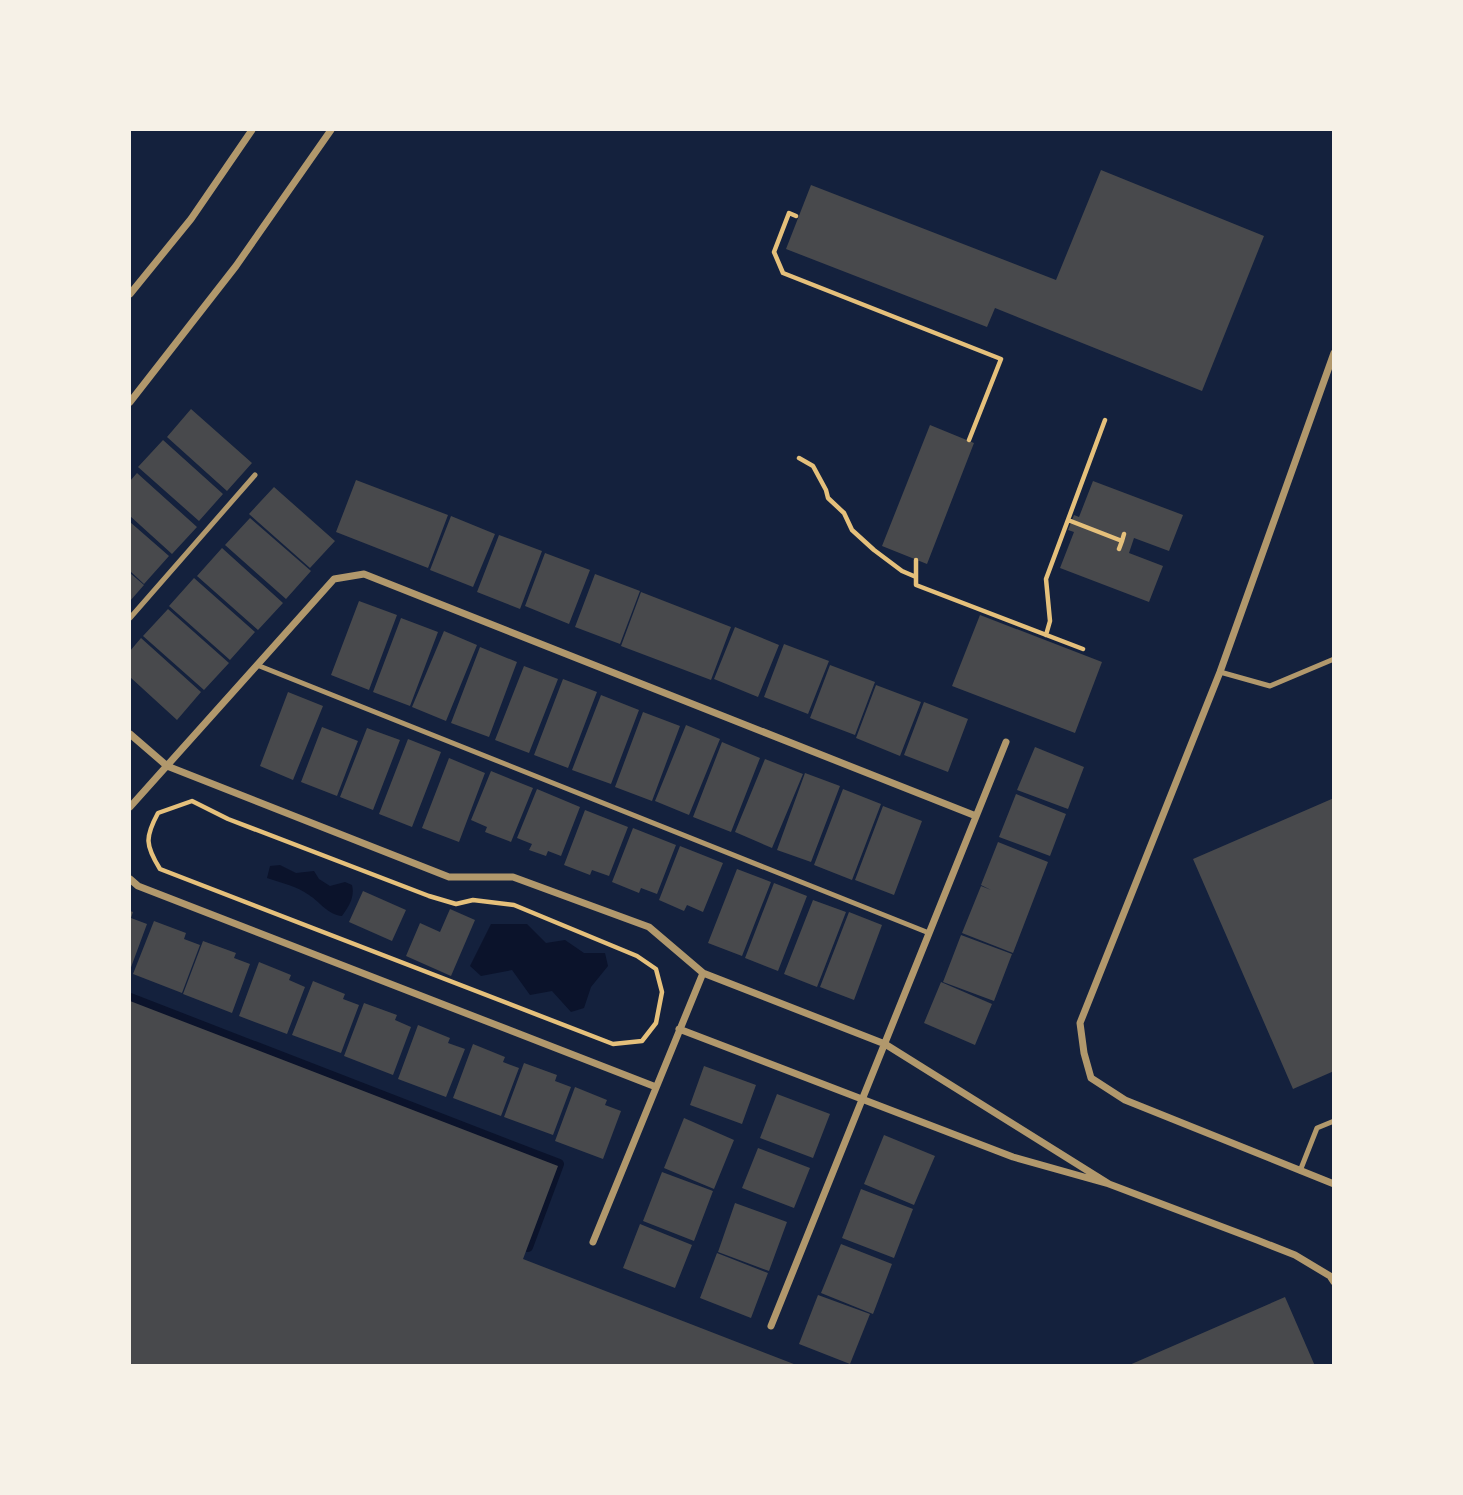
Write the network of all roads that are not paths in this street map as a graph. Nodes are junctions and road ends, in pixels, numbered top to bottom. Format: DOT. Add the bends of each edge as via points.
graph roads {
  1 [pos="252,130"];
  2 [pos="331,130"];
  3 [pos="130,294"];
  4 [pos="1334,353"];
  5 [pos="130,402"];
  6 [pos="256,475"];
  7 [pos="130,618"];
  8 [pos="1334,659"];
  9 [pos="257,665"];
  10 [pos="1220,672"];
  11 [pos="130,734"];
  12 [pos="1006,743"];
  13 [pos="167,766"];
  14 [pos="131,803"];
  15 [pos="976,816"];
  16 [pos="130,879"];
  17 [pos="929,933"];
  18 [pos="703,972"];
  19 [pos="680,1029"];
  20 [pos="885,1044"];
  21 [pos="656,1087"];
  22 [pos="862,1101"];
  23 [pos="1334,1121"];
  24 [pos="1300,1171"];
  25 [pos="1109,1184"];
  26 [pos="1334,1184"];
  27 [pos="593,1242"];
  28 [pos="1334,1282"];
  29 [pos="771,1326"];
  1 -- 3 [label="street" via="191,219"];
  2 -- 5 [label="street" via="236,266"];
  4 -- 10 [label="street"];
  6 -- 7 [label="lane"];
  8 -- 10 [label="lane" via="1270,686"];
  9 -- 13 [label="street"];
  9 -- 15 [label="street" via="334,579 364,574"];
  9 -- 17 [label="lane"];
  10 -- 24 [label="street" via="1080,1023 1084,1053 1091,1078 1125,1100"];
  11 -- 13 [label="street"];
  12 -- 15 [label="street"];
  13 -- 14 [label="street"];
  13 -- 18 [label="street" via="449,877 513,877 649,927"];
  15 -- 17 [label="street"];
  16 -- 21 [label="street" via="138,886"];
  17 -- 20 [label="street"];
  18 -- 19 [label="street"];
  18 -- 20 [label="street"];
  19 -- 21 [label="street"];
  19 -- 22 [label="street"];
  20 -- 22 [label="street"];
  20 -- 25 [label="street"];
  21 -- 27 [label="street"];
  22 -- 25 [label="street" via="1013,1157"];
  22 -- 29 [label="street"];
  23 -- 24 [label="lane" via="1317,1128"];
  24 -- 26 [label="street"];
  25 -- 28 [label="street" via="1295,1255"];
}
